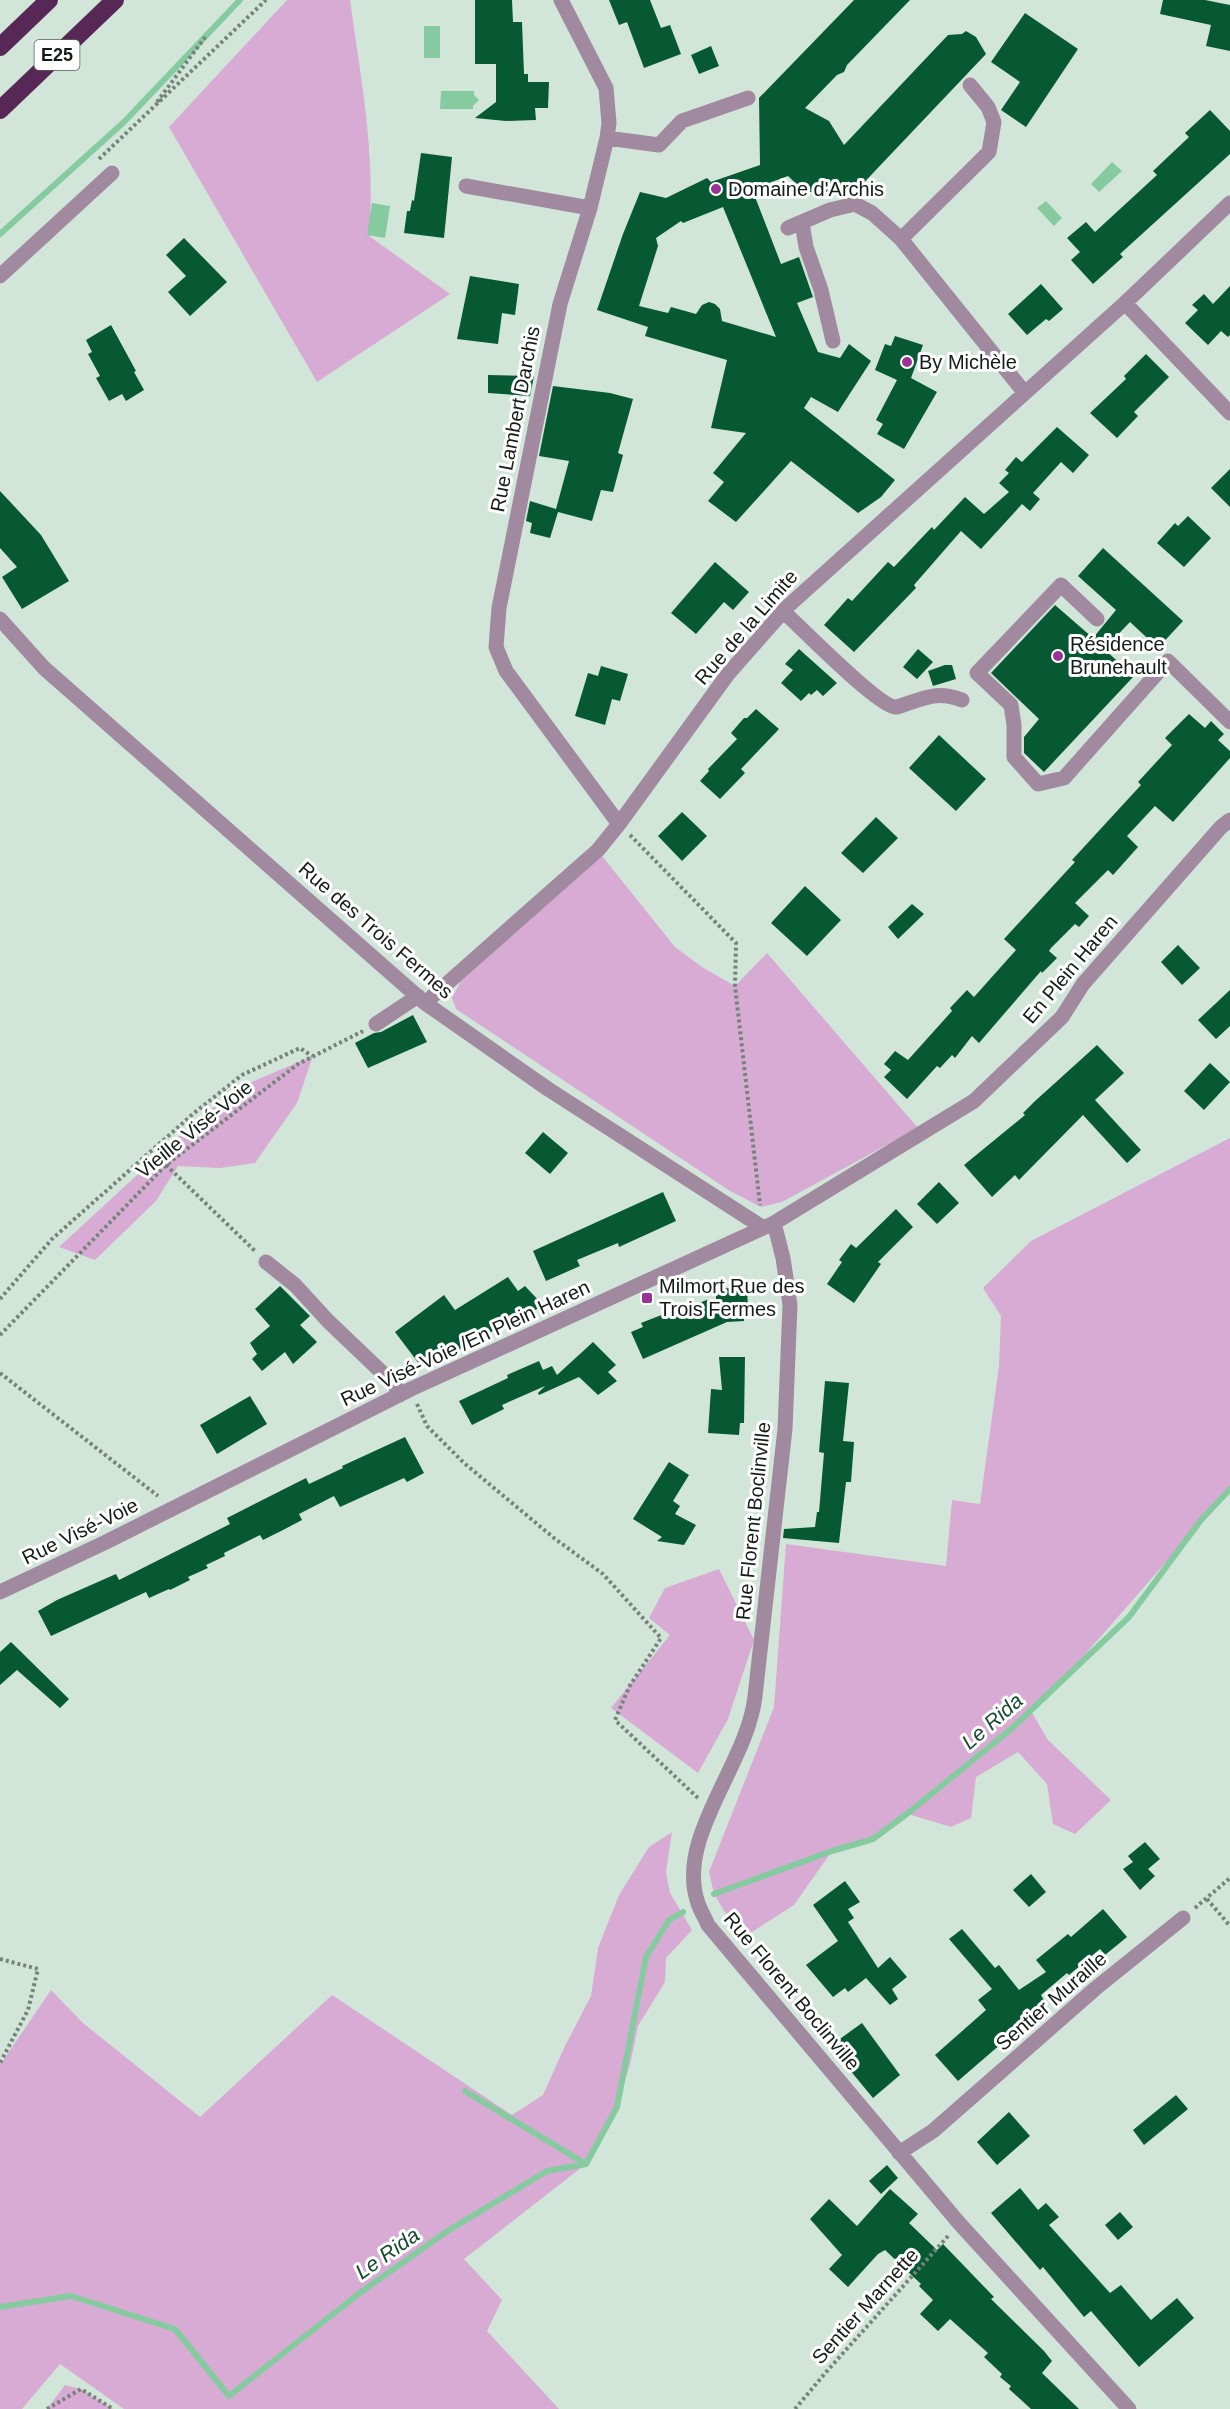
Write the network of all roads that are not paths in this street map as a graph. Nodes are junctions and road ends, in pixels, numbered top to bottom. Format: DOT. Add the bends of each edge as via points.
graph roads {
  1 [pos="50,0"];
  2 [pos="115,0"];
  3 [pos="561,0"];
  4 [pos="0,47"];
  5 [pos="970,85"];
  6 [pos="748,99"];
  7 [pos="0,110"];
  8 [pos="607,138"];
  9 [pos="112,173"];
  10 [pos="466,186"];
  11 [pos="1230,203"];
  12 [pos="590,208"];
  13 [pos="901,239"];
  14 [pos="0,276"];
  15 [pos="1125,303"];
  16 [pos="833,341"];
  17 [pos="1024,392"];
  18 [pos="1230,412"];
  19 [pos="783,611"];
  20 [pos="0,619"];
  21 [pos="1097,619"];
  22 [pos="962,700"];
  23 [pos="1230,722"];
  24 [pos="1230,820"];
  25 [pos="619,824"];
  26 [pos="422,999"];
  27 [pos="376,1024"];
  28 [pos="768,1225"];
  29 [pos="266,1262"];
  30 [pos="405,1392"];
  31 [pos="177,1506"];
  32 [pos="0,1592"];
  33 [pos="1183,1918"];
  34 [pos="899,2153"];
  35 [pos="1129,2409"];
  1 -- 4 [label="highway, E25"];
  2 -- 7 [label="highway, E25"];
  3 -- 8 [label="street, Rue Lambert Darchis" via="606,88"];
  5 -- 13 [label="street" via="988,107 994,122 989,152"];
  6 -- 8 [label="street" via="682,121 659,145"];
  8 -- 12 [label="street, Rue Lambert Darchis"];
  9 -- 14 [label="street"];
  10 -- 12 [label="street"];
  11 -- 15 [label="street, Rue de la Limite"];
  12 -- 25 [label="street, Rue Lambert Darchis" via="560,304 499,608 496,647 506,671"];
  13 -- 16 [label="street" via="872,213 855,204 795,226 821,290"];
  13 -- 17 [label="street"];
  15 -- 17 [label="street, Rue de la Limite"];
  15 -- 18 [label="street"];
  17 -- 19 [label="street, Rue de la Limite"];
  19 -- 22 [label="street" via="887,704 896,707 946,694"];
  19 -- 25 [label="street, Rue de la Limite" via="728,674"];
  20 -- 26 [label="street, Rue des Trois Fermes" via="44,668"];
  21 -- 23 [label="street" via="1061,585 977,673 1011,705 1014,757 1038,783 1064,778 1168,661"];
  24 -- 28 [label="street, En Plein Haren" via="1083,984 1062,1017 974,1101"];
  25 -- 26 [label="street, Rue de la Limite" via="598,850"];
  26 -- 27 [label="street, Rue de la Limite"];
  26 -- 28 [label="street, Rue des Trois Fermes" via="548,1089"];
  28 -- 30 [label="street, Rue Visé-Voie /En Plein Haren"];
  28 -- 34 [label="street, Rue Florent Boclinville" via="783,1258 790,1305 783,1441 753,1716 697,1847 693,1871 697,1900 708,1925"];
  29 -- 30 [label="street" via="295,1285"];
  30 -- 31 [label="street, Rue Visé-Voie /En Plein Haren"];
  31 -- 32 [label="street, Rue Visé-Voie"];
  33 -- 34 [label="street, Sentier Muraille" via="1096,1988 933,2131"];
  34 -- 35 [label="street, Rue Florent Boclinville"];
}
